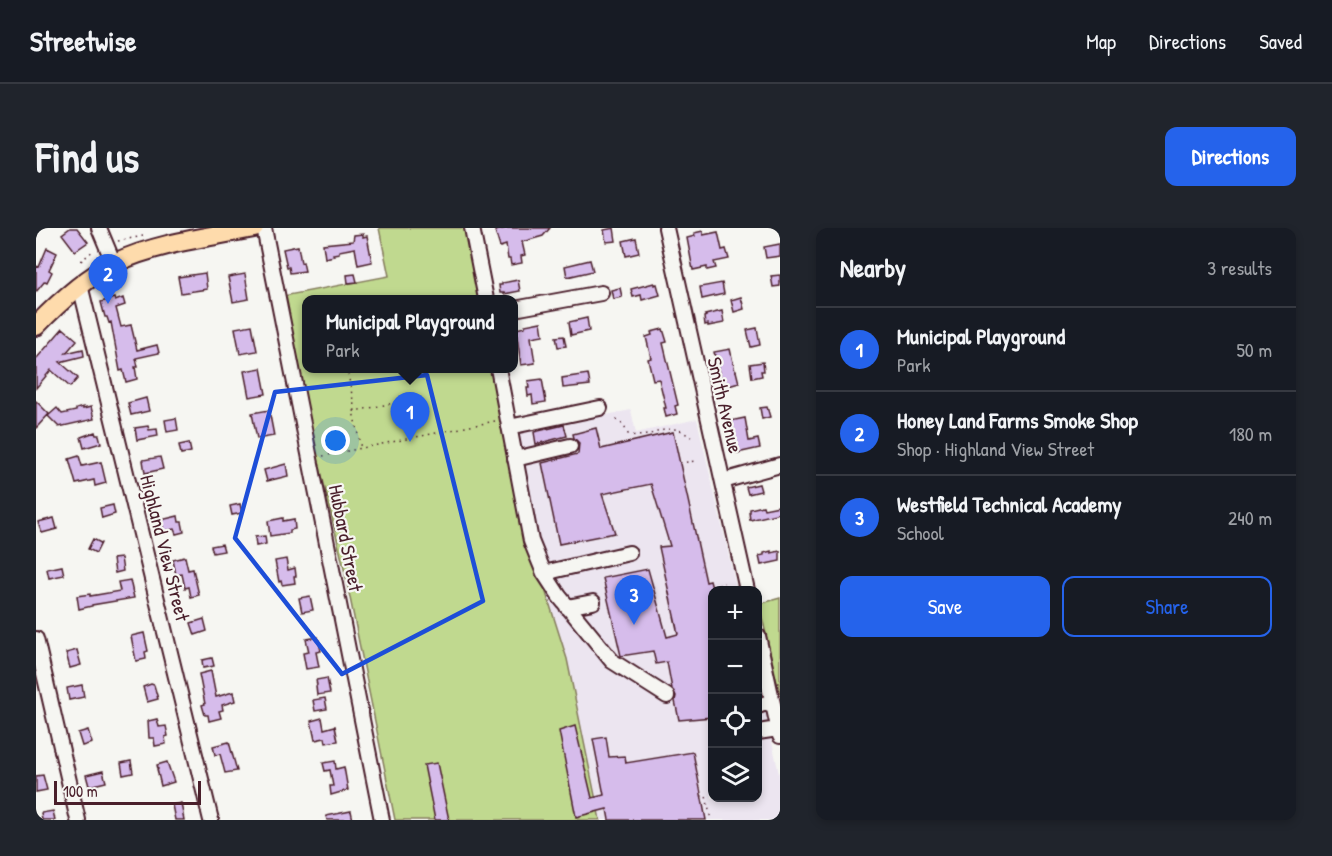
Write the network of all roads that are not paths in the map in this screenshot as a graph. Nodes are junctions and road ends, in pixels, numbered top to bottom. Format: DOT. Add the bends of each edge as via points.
graph roads {
  1 [pos="99,228"];
  2 [pos="254,228"];
  3 [pos="264,228"];
  4 [pos="472,228"];
  5 [pos="666,228"];
  6 [pos="114,264"];
  7 [pos="80,285"];
  8 [pos="601,293"];
  9 [pos="485,295"];
  10 [pos="518,308"];
  11 [pos="36,326"];
  12 [pos="498,373"];
  13 [pos="600,408"];
  14 [pos="502,424"];
  15 [pos="570,446"];
  16 [pos="515,459"];
  17 [pos="780,465"];
  18 [pos="723,481"];
  19 [pos="629,554"];
  20 [pos="544,573"];
  21 [pos="746,586"];
  22 [pos="593,602"];
  23 [pos="567,608"];
  24 [pos="36,639"];
  25 [pos="759,640"];
  26 [pos="668,696"];
  27 [pos="772,701"];
  28 [pos="762,705"];
  29 [pos="762,732"];
  30 [pos="779,733"];
  31 [pos="78,820"];
  32 [pos="211,820"];
  33 [pos="382,820"];
  1 -- 6 [label="street"];
  2 -- 6 [label="main road" via="158,248"];
  3 -- 33 [label="street, Hubbard Street"];
  4 -- 9 [label="street"];
  5 -- 18 [label="street, Smith Avenue"];
  6 -- 7 [label="main road"];
  7 -- 11 [label="main road"];
  7 -- 32 [label="street, Highland View Street"];
  8 -- 10 [label="street"];
  12 -- 14 [label="street"];
  13 -- 14 [label="street"];
  14 -- 16 [label="street"];
  15 -- 16 [label="street"];
  16 -- 20 [label="street" via="531,541"];
  17 -- 18 [label="street"];
  18 -- 21 [label="street, Smith Avenue"];
  19 -- 20 [label="street"];
  20 -- 23 [label="street"];
  22 -- 23 [label="street"];
  23 -- 26 [label="street" via="612,661"];
  24 -- 31 [label="street"];
  25 -- 27 [label="street"];
  27 -- 28 [label="street"];
  27 -- 30 [label="street"];
  29 -- 30 [label="street"];
}
